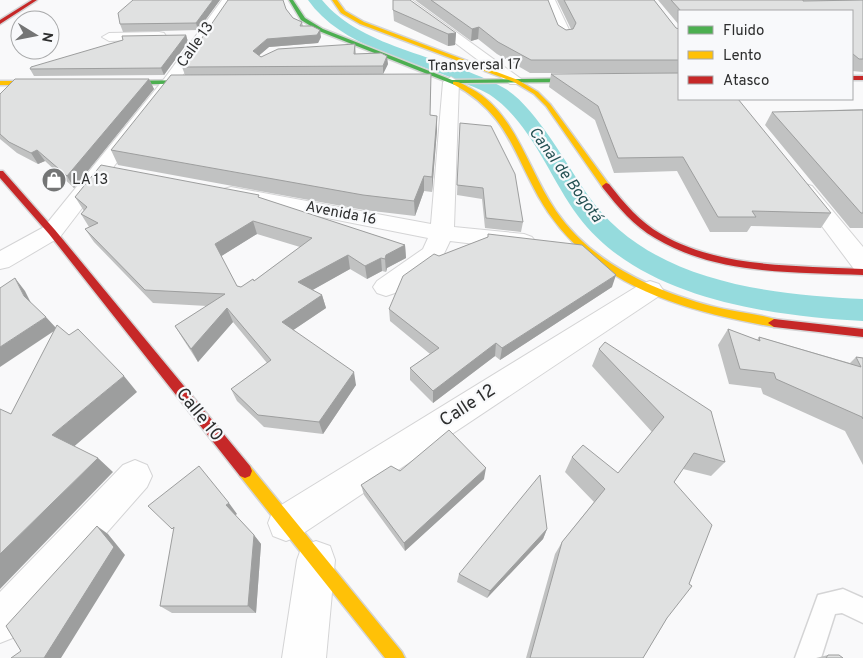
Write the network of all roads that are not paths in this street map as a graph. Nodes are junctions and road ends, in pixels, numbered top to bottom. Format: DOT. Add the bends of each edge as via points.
graph roads {
  1 [pos="21,0"];
  2 [pos="35,0"];
  3 [pos="228,0"];
  4 [pos="291,0"];
  5 [pos="334,0"];
  6 [pos="404,0"];
  7 [pos="549,0"];
  8 [pos="0,12"];
  9 [pos="0,22"];
  10 [pos="203,36"];
  11 [pos="565,36"];
  12 [pos="109,37"];
  13 [pos="358,46"];
  14 [pos="324,48"];
  15 [pos="602,80"];
  16 [pos="458,81"];
  17 [pos="512,81"];
  18 [pos="170,82"];
  19 [pos="208,82"];
  20 [pos="422,82"];
  21 [pos="0,83"];
  22 [pos="60,83"];
  23 [pos="100,83"];
  24 [pos="0,173"];
  25 [pos="794,177"];
  26 [pos="208,189"];
  27 [pos="52,232"];
  28 [pos="442,233"];
  29 [pos="582,249"];
  30 [pos="0,261"];
  31 [pos="863,263"];
  32 [pos="863,272"];
  33 [pos="386,287"];
  34 [pos="650,290"];
  35 [pos="863,333"];
  36 [pos="135,476"];
  37 [pos="286,523"];
  38 [pos="316,560"];
  39 [pos="863,611"];
  40 [pos="0,622"];
  41 [pos="304,658"];
  42 [pos="396,658"];
  43 [pos="808,658"];
  1 -- 8 [label="main road"];
  2 -- 9 [label="main road"];
  3 -- 10 [label="street, Calle 13"];
  4 -- 13 [label="main road" via="296,11 308,23"];
  5 -- 17 [label="main road" via="343,12 362,23"];
  6 -- 17 [label="street"];
  7 -- 11 [label="street"];
  10 -- 12 [label="street"];
  10 -- 18 [label="street, Calle 13"];
  13 -- 14 [label="street"];
  13 -- 16 [label="main road"];
  15 -- 17 [label="main road, Transversal 17"];
  16 -- 17 [label="main road, Transversal 17"];
  16 -- 20 [label="main road, Transversal 17"];
  16 -- 28 [label="street"];
  16 -- 29 [label="main road" via="495,109 553,213"];
  17 -- 32 [label="main road" via="544,100 620,203 638,222 662,238 711,257"];
  18 -- 19 [label="main road"];
  18 -- 23 [label="main road"];
  18 -- 27 [label="street, Calle 13" via="110,170"];
  21 -- 22 [label="main road"];
  24 -- 27 [label="main road, Calle 10"];
  25 -- 31 [label="street"];
  26 -- 28 [label="street, Avenida 16"];
  27 -- 30 [label="street, Calle 13"];
  27 -- 37 [label="main road, Calle 10"];
  28 -- 29 [label="street, Avenida 16"];
  28 -- 33 [label="street" via="433,254"];
  29 -- 34 [label="main road"];
  34 -- 35 [label="main road" via="734,317"];
  34 -- 37 [label="street, Calle 12"];
  36 -- 40 [label="street"];
  37 -- 38 [label="main road, Calle 10"];
  38 -- 41 [label="street"];
  38 -- 42 [label="main road, Calle 10"];
  39 -- 43 [label="lane" via="842,601 826,603"];
}
